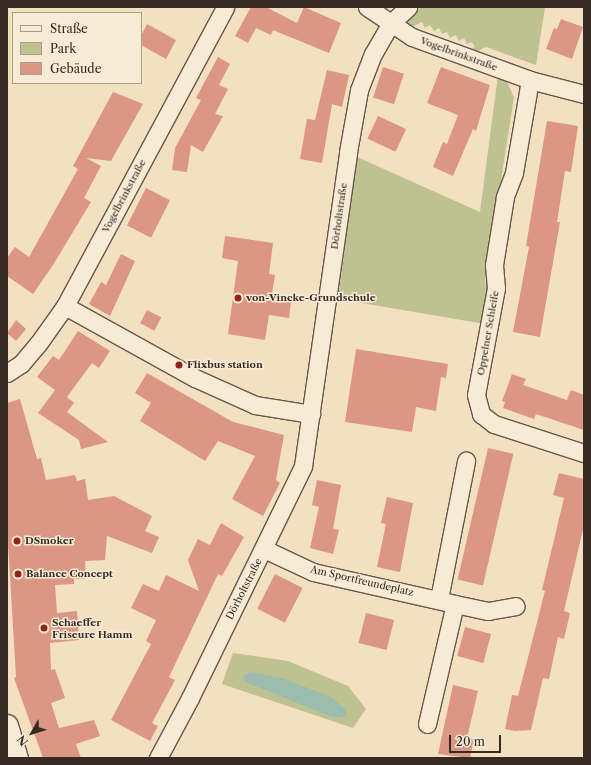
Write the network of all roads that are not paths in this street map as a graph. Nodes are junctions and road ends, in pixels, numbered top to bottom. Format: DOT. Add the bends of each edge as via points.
graph roads {
  1 [pos="225,7"];
  2 [pos="367,7"];
  3 [pos="408,7"];
  4 [pos="390,24"];
  5 [pos="530,80"];
  6 [pos="584,94"];
  7 [pos="66,306"];
  8 [pos="7,374"];
  9 [pos="311,414"];
  10 [pos="584,453"];
  11 [pos="466,461"];
  12 [pos="264,549"];
  13 [pos="439,599"];
  14 [pos="455,604"];
  15 [pos="516,606"];
  16 [pos="427,724"];
  17 [pos="7,726"];
  18 [pos="17,758"];
  19 [pos="158,758"];
  1 -- 7 [label="street, Vogelbrinkstraße"];
  2 -- 4 [label="street, Vogelbrinkstraße"];
  3 -- 4 [label="street"];
  4 -- 5 [label="street, Vogelbrinkstraße" via="412,37"];
  4 -- 9 [label="street, Dörholtstraße" via="373,54 359,90"];
  5 -- 6 [label="street"];
  5 -- 10 [label="street, Oppelner Schleife" via="514,173 505,197 494,265 496,288 476,395 480,414 494,424"];
  7 -- 8 [label="street, Vogelbrinkstraße" via="21,364"];
  7 -- 9 [label="street" via="195,378 255,405"];
  9 -- 12 [label="street, Dörholtstraße" via="303,466"];
  11 -- 13 [label="street"];
  12 -- 13 [label="street, Am Sportfreundeplatz" via="313,572"];
  12 -- 19 [label="street, Dörholtstraße"];
  13 -- 14 [label="street, Am Sportfreundeplatz"];
  14 -- 15 [label="street, Am Sportfreundeplatz" via="488,611"];
  14 -- 16 [label="street"];
  17 -- 18 [label="main road"];
}
